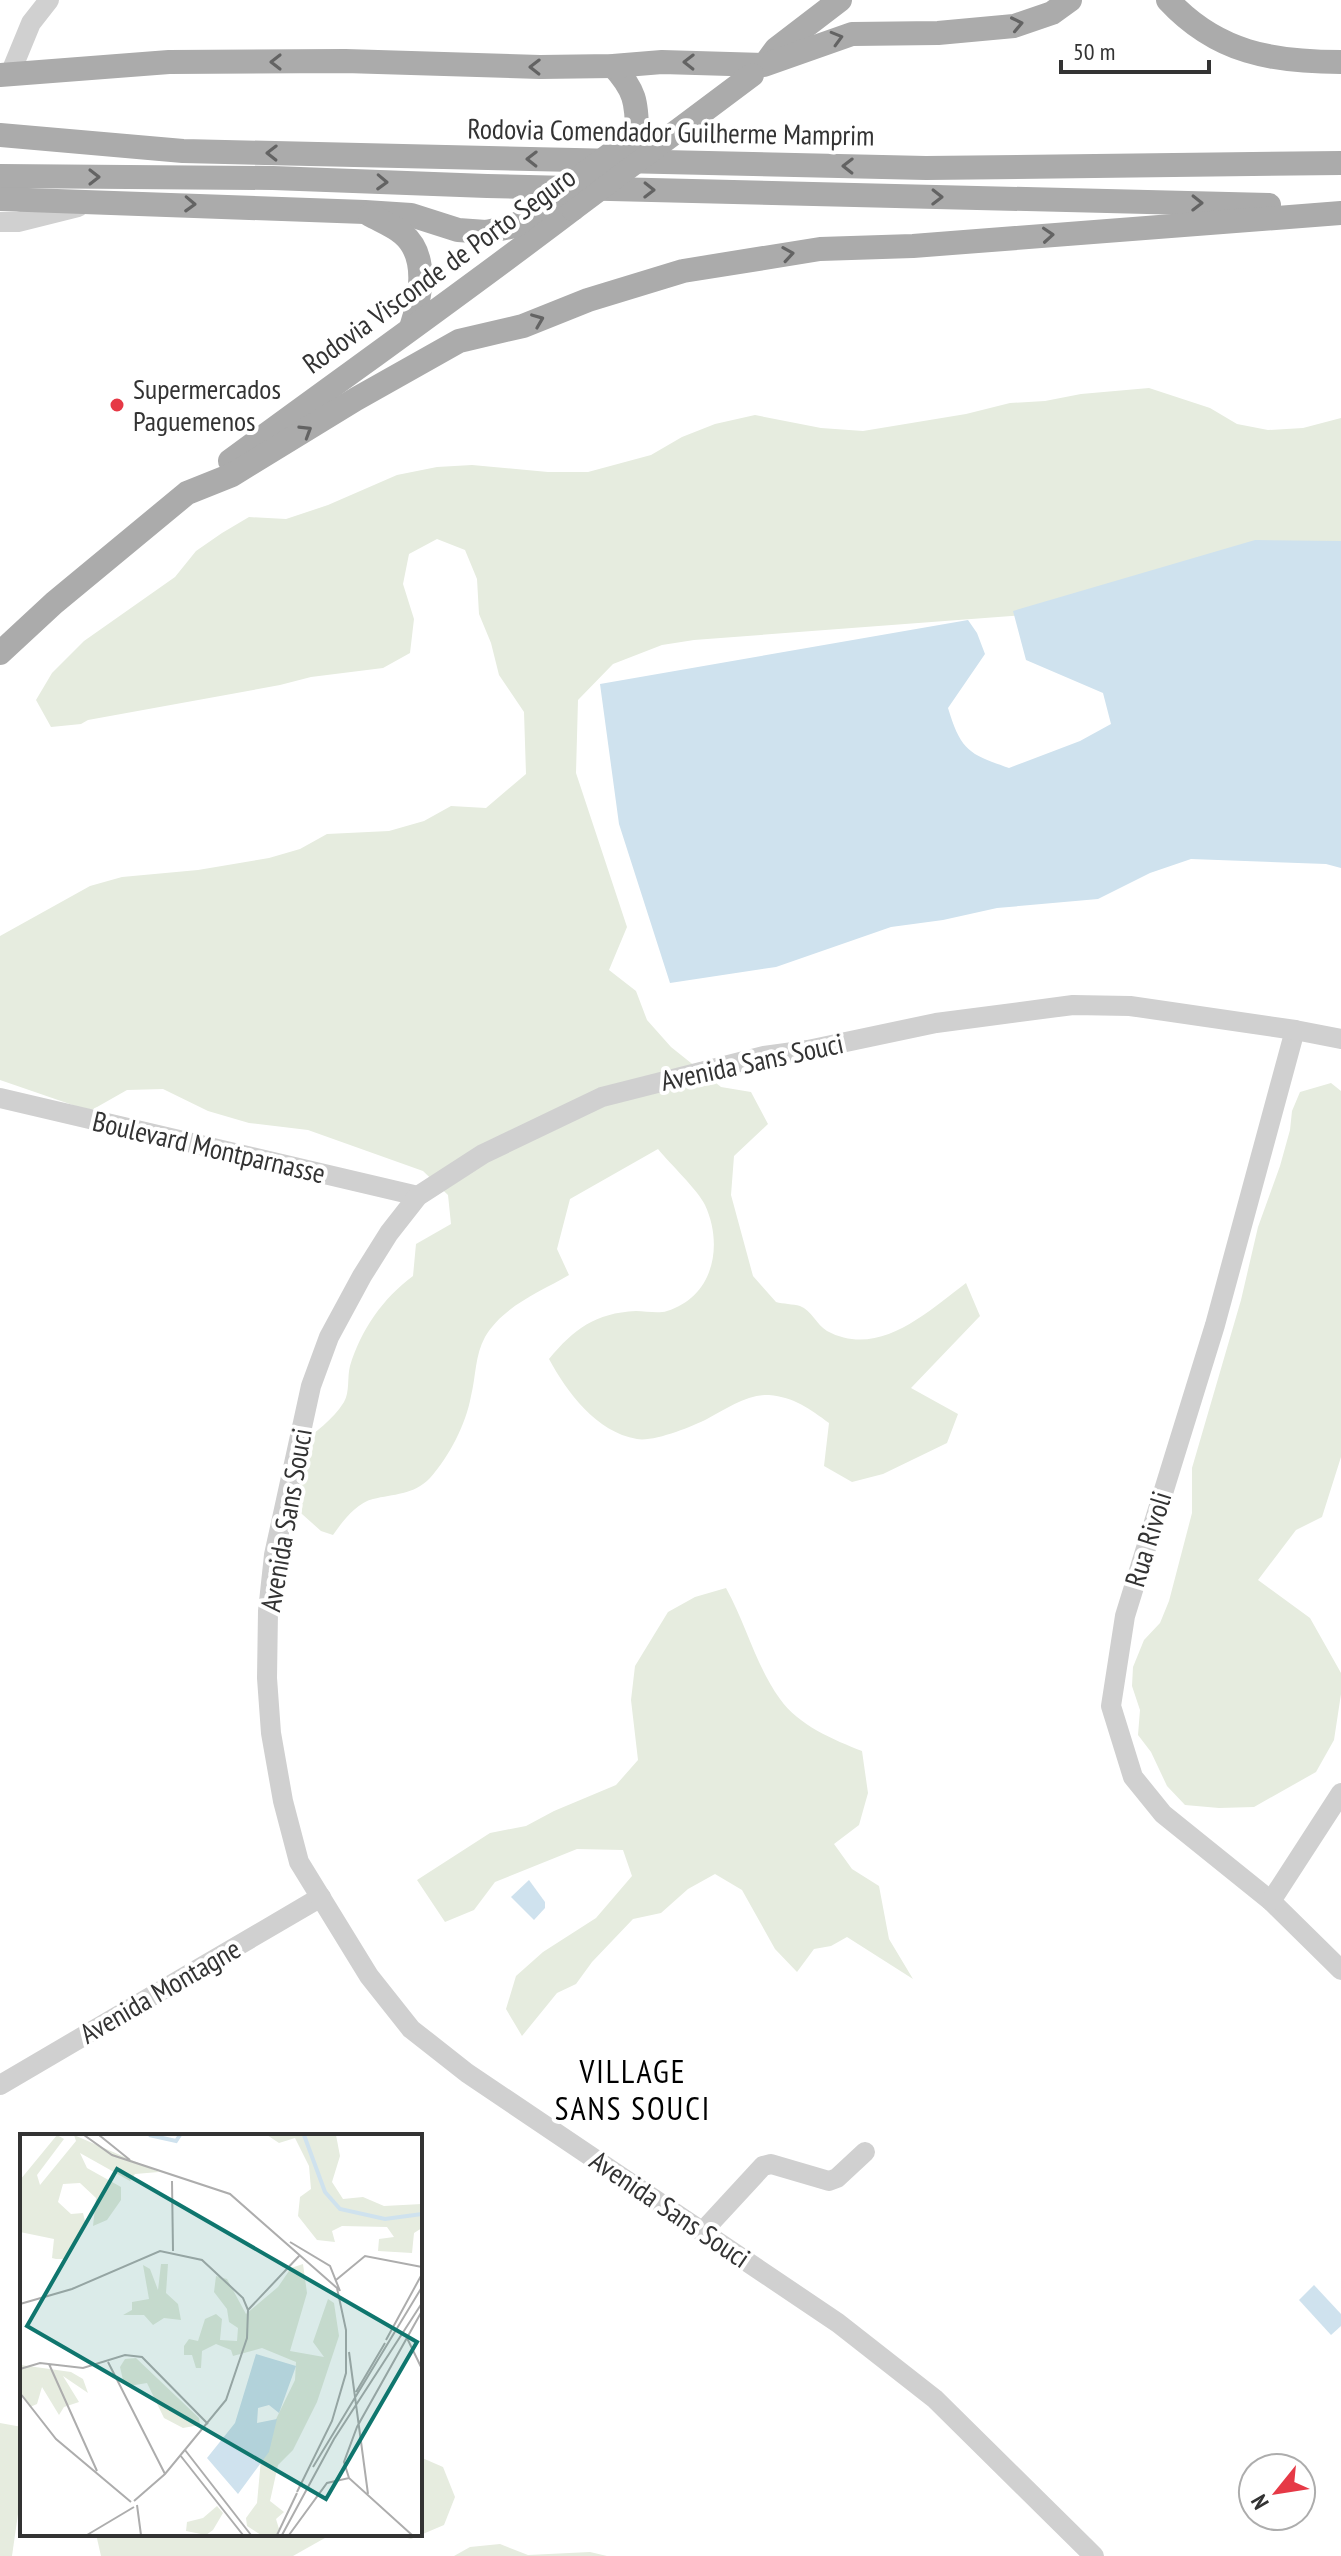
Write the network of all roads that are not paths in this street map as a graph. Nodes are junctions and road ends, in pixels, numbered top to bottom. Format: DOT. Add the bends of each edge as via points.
graph roads {
  1 [pos="49,0"];
  2 [pos="840,0"];
  3 [pos="1070,0"];
  4 [pos="1168,0"];
  5 [pos="1341,62"];
  6 [pos="613,66"];
  7 [pos="758,70"];
  8 [pos="5,74"];
  9 [pos="0,135"];
  10 [pos="1341,163"];
  11 [pos="0,176"];
  12 [pos="0,199"];
  13 [pos="102,201"];
  14 [pos="1341,206"];
  15 [pos="365,212"];
  16 [pos="1341,213"];
  17 [pos="0,222"];
  18 [pos="411,328"];
  19 [pos="187,493"];
  20 [pos="0,633"];
  21 [pos="0,653"];
  22 [pos="1295,1030"];
  23 [pos="1341,1039"];
  24 [pos="0,1098"];
  25 [pos="418,1196"];
  26 [pos="1341,1793"];
  27 [pos="321,1897"];
  28 [pos="1271,1901"];
  29 [pos="1341,1970"];
  30 [pos="0,2085"];
  31 [pos="865,2152"];
  32 [pos="703,2231"];
  33 [pos="1094,2556"];
  1 -- 8 [label="street"];
  2 -- 7 [label="main road, Rodovia Visconde de Porto Seguro" via="776,49"];
  7 -- 3 [label="main road, Rodovia Visconde de Porto Seguro, one-way" via="852,34 1014,26 1052,13"];
  4 -- 5 [label="main road" via="1190,21 1238,50"];
  7 -- 6 [label="main road, one-way" via="662,62"];
  6 -- 8 [label="main road, one-way" via="169,62"];
  6 -- 15 [label="main road, bridge" via="633,94 637,134 515,226 458,230 411,215"];
  7 -- 18 [label="main road, Rodovia Visconde de Porto Seguro, bridge"];
  10 -- 9 [label="main road, Rodovia Comendador Guilherme Mamprim, one-way" via="910,167 183,151"];
  11 -- 14 [label="main road, Rodovia Comendador Guilherme Mamprim, one-way" via="273,178"];
  12 -- 13 [label="main road"];
  13 -- 15 [label="main road, one-way"];
  13 -- 17 [label="street"];
  15 -- 18 [label="main road" via="404,235 419,262 420,302"];
  19 -- 16 [label="main road, one-way" via="232,475 459,341 523,326 683,271 820,249"];
  18 -- 19 [label="main road, Rodovia Visconde de Porto Seguro"];
  19 -- 20 [label="main road, Rodovia Visconde de Porto Seguro"];
  19 -- 21 [label="main road, Rodovia Visconde de Porto Seguro"];
  22 -- 23 [label="street, Avenida Sans Souci"];
  22 -- 25 [label="street, Avenida Sans Souci" via="1130,1006 1087,1005 936,1023 764,1056 602,1097 483,1154"];
  22 -- 28 [label="street, Rua Rivoli" via="1215,1325 1125,1616 1111,1706 1133,1777 1163,1814"];
  24 -- 25 [label="street, Boulevard Montparnasse"];
  25 -- 27 [label="street, Avenida Sans Souci" via="389,1233 329,1337 311,1386 274,1555 268,1611 271,1733 299,1862"];
  26 -- 28 [label="street"];
  27 -- 30 [label="street, Avenida Montagne"];
  27 -- 32 [label="street, Avenida Sans Souci" via="369,1976 411,2029 467,2073"];
  28 -- 29 [label="street, Rua Rivoli"];
  31 -- 32 [label="street" via="829,2181 763,2166"];
  32 -- 33 [label="street, Avenida Sans Souci" via="838,2323 935,2399"];
}
